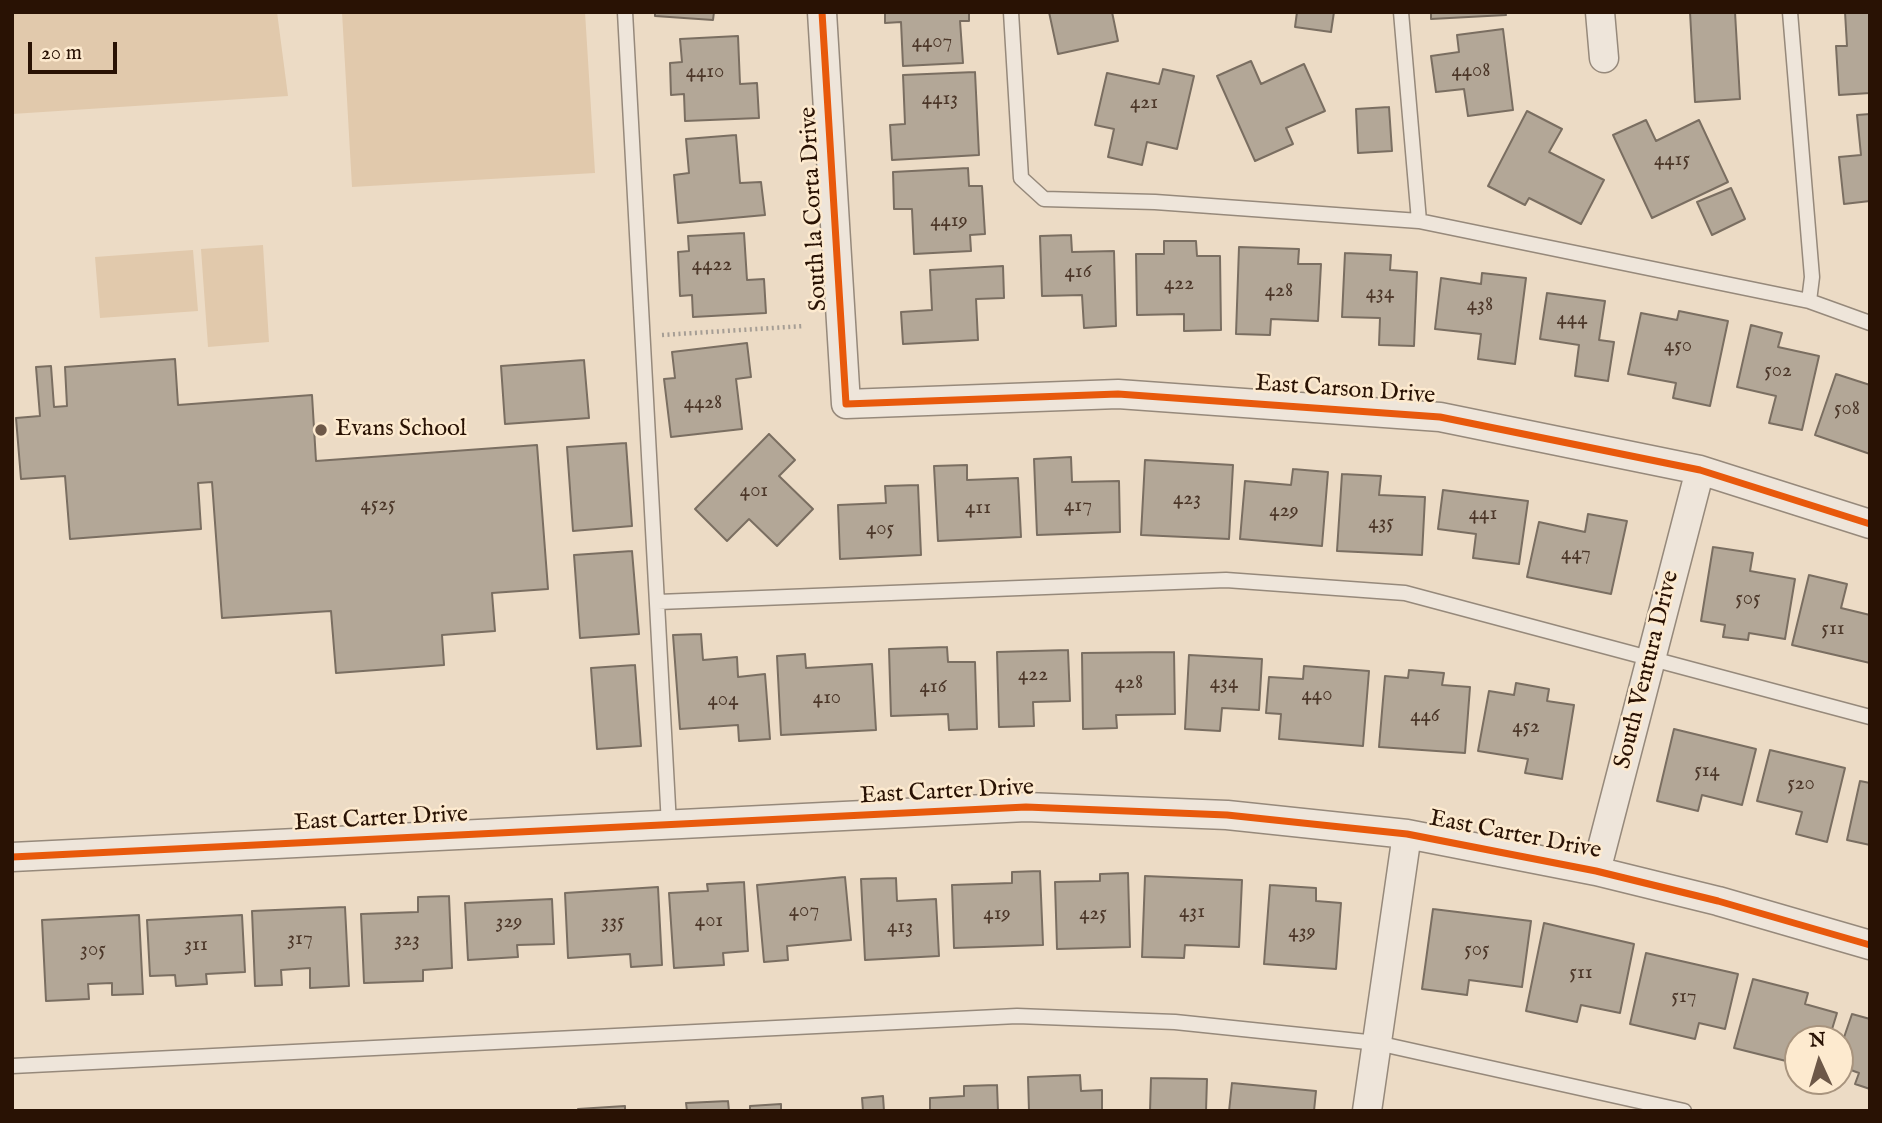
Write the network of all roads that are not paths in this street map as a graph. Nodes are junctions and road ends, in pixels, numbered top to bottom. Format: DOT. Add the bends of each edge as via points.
graph roads {
  1 [pos="625,12"];
  2 [pos="822,12"];
  3 [pos="1011,12"];
  4 [pos="1402,12"];
  5 [pos="1600,12"];
  6 [pos="1790,12"];
  7 [pos="1604,58"];
  8 [pos="1419,221"];
  9 [pos="1809,301"];
  10 [pos="1870,323"];
  11 [pos="846,404"];
  12 [pos="1700,470"];
  13 [pos="1870,524"];
  14 [pos="658,602"];
  15 [pos="1651,658"];
  16 [pos="1870,717"];
  17 [pos="669,825"];
  18 [pos="1407,834"];
  19 [pos="12,858"];
  20 [pos="1596,871"];
  21 [pos="1870,945"];
  22 [pos="1377,1043"];
  23 [pos="12,1066"];
  24 [pos="1367,1111"];
  25 [pos="1684,1111"];
  1 -- 14 [label="lane"];
  2 -- 11 [label="street, South la Corta Drive"];
  3 -- 8 [label="lane" via="1021,178 1044,199 1155,202"];
  4 -- 8 [label="lane"];
  5 -- 7 [label="street"];
  6 -- 9 [label="lane" via="1812,277"];
  8 -- 9 [label="lane"];
  9 -- 10 [label="lane"];
  11 -- 12 [label="street, East Carson Drive" via="1118,394 1440,417"];
  12 -- 13 [label="street, East Carson Drive"];
  12 -- 15 [label="street, South Ventura Drive"];
  14 -- 15 [label="lane" via="1226,580 1405,593"];
  14 -- 17 [label="lane"];
  15 -- 16 [label="lane"];
  15 -- 20 [label="street, South Ventura Drive"];
  17 -- 18 [label="street, East Carter Drive" via="1026,807 1227,814"];
  17 -- 19 [label="street, East Carter Drive"];
  18 -- 20 [label="street, East Carter Drive"];
  18 -- 22 [label="street"];
  20 -- 21 [label="street, East Carter Drive"];
  22 -- 23 [label="lane" via="1175,1021 1017,1016"];
  22 -- 24 [label="street"];
  22 -- 25 [label="lane"];
}
